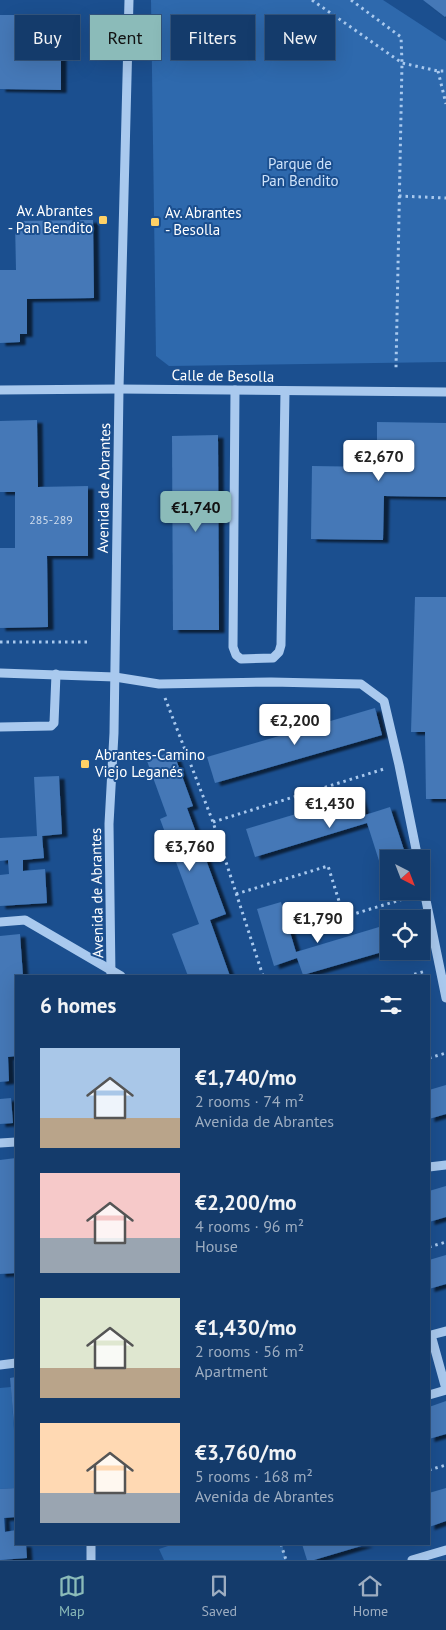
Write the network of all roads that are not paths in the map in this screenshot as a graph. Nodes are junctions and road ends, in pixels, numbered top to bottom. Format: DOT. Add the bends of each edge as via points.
graph roads {
  1 [pos="129,0"];
  2 [pos="119,389"];
  3 [pos="0,390"];
  4 [pos="235,390"];
  5 [pos="285,391"];
  6 [pos="446,392"];
  7 [pos="0,673"];
  8 [pos="56,674"];
  9 [pos="115,677"];
  10 [pos="0,727"];
  11 [pos="416,850"];
  12 [pos="426,900"];
  13 [pos="0,922"];
  14 [pos="111,973"];
  15 [pos="446,998"];
  16 [pos="15,1142"];
  17 [pos="0,1143"];
  18 [pos="446,1165"];
  19 [pos="430,1167"];
  20 [pos="446,1331"];
  21 [pos="15,1363"];
  22 [pos="0,1365"];
  23 [pos="446,1390"];
  24 [pos="430,1395"];
  25 [pos="91,1545"];
  26 [pos="446,1550"];
  27 [pos="91,1560"];
  28 [pos="412,1560"];
  1 -- 2 [label="street, Avenida de Abrantes"];
  2 -- 3 [label="street, Calle de Besolla"];
  2 -- 4 [label="street, Calle de Besolla"];
  2 -- 9 [label="street, Avenida de Abrantes"];
  4 -- 5 [label="street, Calle de Besolla"];
  4 -- 5 [label="street" via="233,647 241,659 273,658 281,645"];
  5 -- 6 [label="street, Calle de Besolla"];
  7 -- 8 [label="street"];
  8 -- 9 [label="street"];
  8 -- 10 [label="street" via="54,723 51,726"];
  9 -- 11 [label="street" via="159,684 361,684 384,701"];
  9 -- 14 [label="street, Avenida de Abrantes" via="109,824"];
  12 -- 15 [label="street"];
  13 -- 14 [label="street" via="25,920"];
  16 -- 17 [label="street"];
  18 -- 19 [label="street"];
  20 -- 23 [label="street" via="431,1335"];
  21 -- 22 [label="street"];
  23 -- 24 [label="street"];
  25 -- 27 [label="street"];
  26 -- 28 [label="street"];
}
